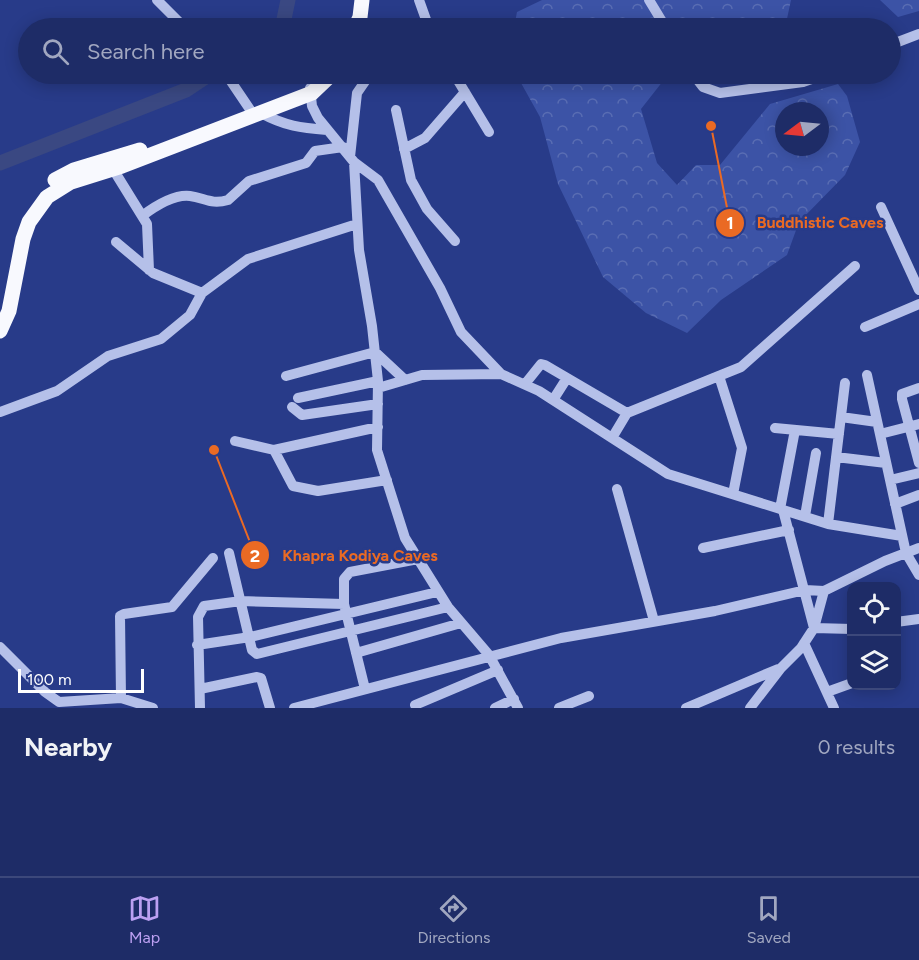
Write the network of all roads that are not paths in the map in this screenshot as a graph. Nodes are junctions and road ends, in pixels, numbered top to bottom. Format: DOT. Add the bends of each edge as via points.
graph roads {
  1 [pos="157,0"];
  2 [pos="354,0"];
  3 [pos="362,0"];
  4 [pos="419,0"];
  5 [pos="649,0"];
  6 [pos="175,18"];
  7 [pos="351,18"];
  8 [pos="360,18"];
  9 [pos="423,18"];
  10 [pos="660,18"];
  11 [pos="919,34"];
  12 [pos="901,41"];
  13 [pos="234,84"];
  14 [pos="317,84"];
  15 [pos="319,84"];
  16 [pos="363,84"];
  17 [pos="460,84"];
  18 [pos="701,84"];
  19 [pos="788,84"];
  20 [pos="311,90"];
  21 [pos="465,92"];
  22 [pos="396,110"];
  23 [pos="256,112"];
  24 [pos="327,130"];
  25 [pos="489,132"];
  26 [pos="343,147"];
  27 [pos="404,149"];
  28 [pos="352,159"];
  29 [pos="113,169"];
  30 [pos="881,207"];
  31 [pos="142,216"];
  32 [pos="357,224"];
  33 [pos="455,241"];
  34 [pos="116,242"];
  35 [pos="855,266"];
  36 [pos="149,270"];
  37 [pos="919,290"];
  38 [pos="202,293"];
  39 [pos="919,304"];
  40 [pos="0,307"];
  41 [pos="865,327"];
  42 [pos="0,331"];
  43 [pos="375,352"];
  44 [pos="501,374"];
  45 [pos="867,375"];
  46 [pos="286,376"];
  47 [pos="719,376"];
  48 [pos="567,378"];
  49 [pos="405,380"];
  50 [pos="845,383"];
  51 [pos="378,384"];
  52 [pos="525,384"];
  53 [pos="919,388"];
  54 [pos="554,400"];
  55 [pos="378,404"];
  56 [pos="0,412"];
  57 [pos="627,413"];
  58 [pos="841,417"];
  59 [pos="877,422"];
  60 [pos="914,425"];
  61 [pos="378,427"];
  62 [pos="775,428"];
  63 [pos="795,430"];
  64 [pos="839,434"];
  65 [pos="880,434"];
  66 [pos="612,438"];
  67 [pos="235,441"];
  68 [pos="273,450"];
  69 [pos="816,453"];
  70 [pos="836,457"];
  71 [pos="886,463"];
  72 [pos="919,463"];
  73 [pos="919,473"];
  74 [pos="387,480"];
  75 [pos="890,480"];
  76 [pos="617,489"];
  77 [pos="733,494"];
  78 [pos="919,495"];
  79 [pos="895,504"];
  80 [pos="782,509"];
  81 [pos="805,516"];
  82 [pos="828,524"];
  83 [pos="789,530"];
  84 [pos="902,536"];
  85 [pos="703,548"];
  86 [pos="919,548"];
  87 [pos="229,553"];
  88 [pos="906,553"];
  89 [pos="213,558"];
  90 [pos="418,559"];
  91 [pos="919,576"];
  92 [pos="805,590"];
  93 [pos="825,591"];
  94 [pos="437,592"];
  95 [pos="241,601"];
  96 [pos="448,607"];
  97 [pos="345,609"];
  98 [pos="919,619"];
  99 [pos="654,621"];
  100 [pos="901,621"];
  101 [pos="461,623"];
  102 [pos="814,628"];
  103 [pos="847,629"];
  104 [pos="350,631"];
  105 [pos="250,637"];
  106 [pos="804,643"];
  107 [pos="197,645"];
  108 [pos="0,647"];
  109 [pos="356,653"];
  110 [pos="489,655"];
  111 [pos="782,668"];
  112 [pos="498,670"];
  113 [pos="847,685"];
  114 [pos="200,689"];
  115 [pos="365,689"];
  116 [pos="827,692"];
  117 [pos="339,696"];
  118 [pos="589,696"];
  119 [pos="121,698"];
  120 [pos="99,704"];
  121 [pos="516,704"];
  122 [pos="415,705"];
  123 [pos="153,708"];
  124 [pos="200,708"];
  125 [pos="270,708"];
  126 [pos="294,708"];
  127 [pos="341,708"];
  128 [pos="495,708"];
  129 [pos="559,708"];
  130 [pos="686,708"];
  131 [pos="750,708"];
  132 [pos="834,708"];
  1 -- 6 [label="street"];
  2 -- 7 [label="main road"];
  3 -- 8 [label="main road"];
  4 -- 9 [label="street"];
  5 -- 10 [label="street"];
  11 -- 12 [label="street"];
  13 -- 23 [label="street"];
  14 -- 20 [label="main road"];
  15 -- 20 [label="main road"];
  16 -- 28 [label="street" via="357,93"];
  17 -- 21 [label="street"];
  18 -- 19 [label="street" via="720,93"];
  20 -- 23 [label="main road"];
  20 -- 24 [label="street" via="312,106"];
  21 -- 25 [label="street"];
  21 -- 27 [label="street" via="425,138"];
  22 -- 27 [label="street"];
  23 -- 24 [label="street" via="298,128"];
  23 -- 29 [label="main road"];
  23 -- 40 [label="main road" via="57,178 29,203 13,239"];
  24 -- 26 [label="street"];
  26 -- 28 [label="street"];
  26 -- 31 [label="street" via="315,151 306,162 249,181 228,200 205,201 189,196 156,206"];
  27 -- 33 [label="street" via="418,195"];
  28 -- 32 [label="street"];
  28 -- 44 [label="street" via="378,180 461,332"];
  29 -- 31 [label="street"];
  29 -- 42 [label="main road" via="71,182 46,198 37,210 29,222 9,311"];
  30 -- 37 [label="street"];
  31 -- 36 [label="street" via="147,228"];
  32 -- 38 [label="street" via="248,259"];
  32 -- 43 [label="street"];
  34 -- 36 [label="street"];
  35 -- 47 [label="street" via="741,367"];
  36 -- 38 [label="street"];
  38 -- 56 [label="street" via="190,315 161,339 108,356 57,391"];
  39 -- 41 [label="street"];
  43 -- 46 [label="street"];
  43 -- 49 [label="street"];
  43 -- 51 [label="street"];
  44 -- 49 [label="street" via="422,375"];
  44 -- 52 [label="street"];
  45 -- 59 [label="street"];
  47 -- 57 [label="street"];
  47 -- 77 [label="street" via="742,448"];
  48 -- 52 [label="street" via="541,364"];
  48 -- 54 [label="street"];
  48 -- 57 [label="street"];
  49 -- 51 [label="street"];
  50 -- 58 [label="street"];
  51 -- 55 [label="street"];
  51 -- 55 [label="street" via="295,403 302,415"];
  52 -- 54 [label="street"];
  53 -- 60 [label="street" via="902,394"];
  54 -- 66 [label="street"];
  55 -- 61 [label="street"];
  57 -- 66 [label="street"];
  58 -- 59 [label="street"];
  58 -- 64 [label="street"];
  59 -- 65 [label="street"];
  60 -- 65 [label="street"];
  60 -- 72 [label="street"];
  61 -- 68 [label="street"];
  61 -- 74 [label="street" via="378,450"];
  62 -- 63 [label="street"];
  63 -- 64 [label="street"];
  63 -- 80 [label="street"];
  64 -- 70 [label="street"];
  65 -- 71 [label="street"];
  66 -- 77 [label="street" via="668,474"];
  67 -- 68 [label="street"];
  68 -- 74 [label="street" via="293,486 318,491"];
  69 -- 81 [label="street"];
  70 -- 71 [label="street"];
  70 -- 82 [label="street"];
  71 -- 75 [label="street"];
  73 -- 75 [label="street"];
  74 -- 90 [label="street" via="405,538"];
  75 -- 79 [label="street"];
  76 -- 99 [label="street"];
  77 -- 80 [label="street"];
  78 -- 79 [label="street"];
  79 -- 84 [label="street"];
  80 -- 81 [label="street"];
  80 -- 83 [label="street"];
  81 -- 82 [label="street"];
  82 -- 84 [label="street"];
  83 -- 85 [label="street"];
  83 -- 92 [label="street"];
  84 -- 88 [label="street"];
  86 -- 88 [label="street"];
  87 -- 95 [label="street"];
  88 -- 91 [label="street"];
  88 -- 93 [label="street"];
  89 -- 119 [label="street" via="172,607 120,616"];
  90 -- 94 [label="street"];
  90 -- 97 [label="street" via="350,572 344,579"];
  92 -- 93 [label="street"];
  92 -- 99 [label="street"];
  92 -- 102 [label="street"];
  93 -- 102 [label="street"];
  94 -- 96 [label="street"];
  94 -- 97 [label="street"];
  95 -- 97 [label="street"];
  95 -- 105 [label="street"];
  95 -- 107 [label="street" via="204,606 198,617"];
  96 -- 101 [label="street"];
  96 -- 104 [label="street"];
  97 -- 104 [label="street"];
  97 -- 105 [label="street"];
  98 -- 100 [label="street"];
  99 -- 110 [label="street"];
  101 -- 109 [label="street"];
  101 -- 110 [label="street"];
  102 -- 103 [label="street"];
  102 -- 106 [label="street"];
  104 -- 105 [label="street" via="257,654 252,650"];
  104 -- 109 [label="street"];
  105 -- 107 [label="street"];
  106 -- 111 [label="street"];
  106 -- 116 [label="street"];
  107 -- 114 [label="street"];
  108 -- 120 [label="street" via="59,702"];
  109 -- 115 [label="street"];
  110 -- 112 [label="street"];
  110 -- 115 [label="street"];
  111 -- 130 [label="street"];
  111 -- 131 [label="street"];
  112 -- 121 [label="street"];
  112 -- 122 [label="street"];
  113 -- 116 [label="street"];
  114 -- 124 [label="street"];
  114 -- 125 [label="street" via="261,678"];
  115 -- 117 [label="street"];
  116 -- 132 [label="street"];
  117 -- 126 [label="street"];
  117 -- 127 [label="street"];
  118 -- 129 [label="street"];
  119 -- 120 [label="street"];
  119 -- 123 [label="street"];
  121 -- 128 [label="street"];
}
